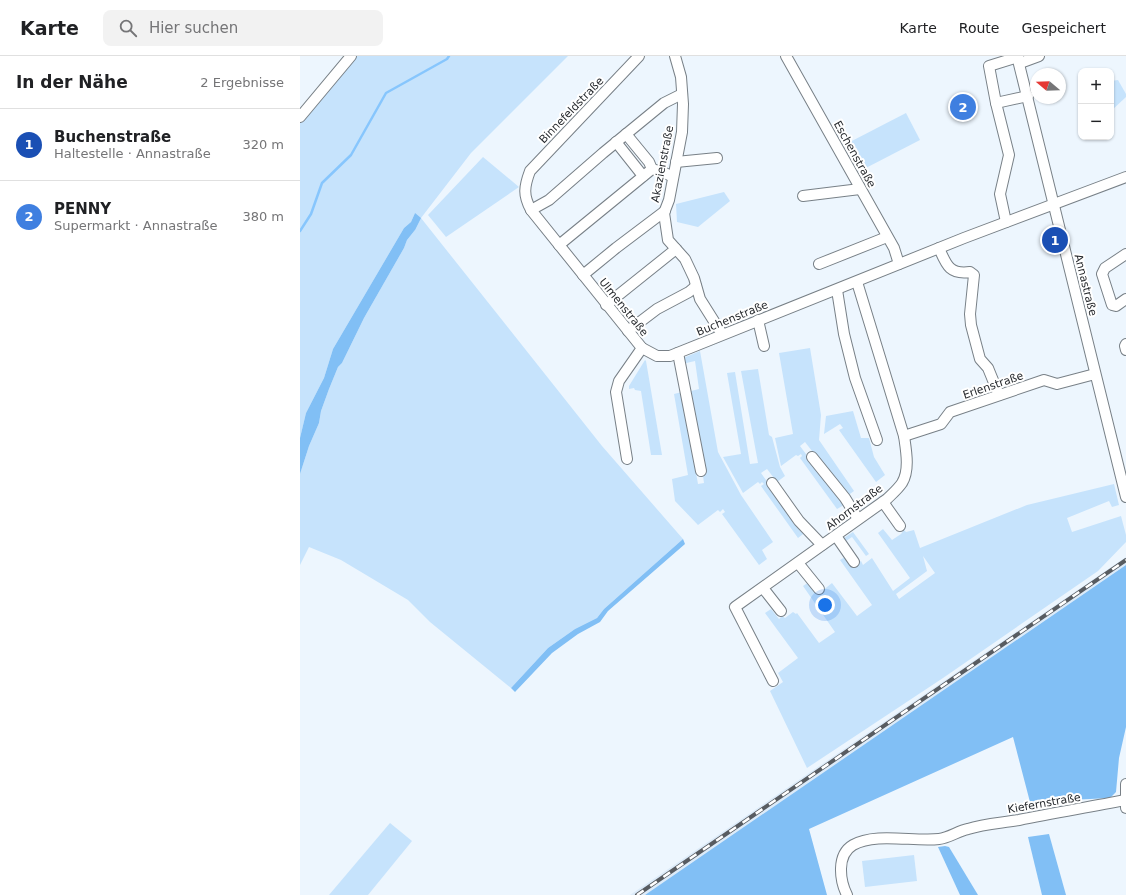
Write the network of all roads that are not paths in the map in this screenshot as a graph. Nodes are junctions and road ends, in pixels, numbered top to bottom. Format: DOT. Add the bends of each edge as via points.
graph roads {
  1 [pos="351,56"];
  2 [pos="639,56"];
  3 [pos="675,56"];
  4 [pos="786,56"];
  5 [pos="1039,56"];
  6 [pos="1018,58"];
  7 [pos="682,94"];
  8 [pos="1028,96"];
  9 [pos="996,103"];
  10 [pos="300,117"];
  11 [pos="626,134"];
  12 [pos="616,142"];
  13 [pos="717,158"];
  14 [pos="676,162"];
  15 [pos="652,169"];
  16 [pos="643,176"];
  17 [pos="673,177"];
  18 [pos="1126,177"];
  19 [pos="525,183"];
  20 [pos="860,189"];
  21 [pos="803,196"];
  22 [pos="1054,204"];
  23 [pos="531,210"];
  24 [pos="665,211"];
  25 [pos="1006,222"];
  26 [pos="887,237"];
  27 [pos="559,245"];
  28 [pos="939,248"];
  29 [pos="676,249"];
  30 [pos="1126,254"];
  31 [pos="819,264"];
  32 [pos="899,264"];
  33 [pos="583,275"];
  34 [pos="857,282"];
  35 [pos="696,286"];
  36 [pos="837,290"];
  37 [pos="1126,299"];
  38 [pos="606,305"];
  39 [pos="758,320"];
  40 [pos="628,331"];
  41 [pos="722,334"];
  42 [pos="1126,344"];
  43 [pos="764,346"];
  44 [pos="642,348"];
  45 [pos="1126,350"];
  46 [pos="678,353"];
  47 [pos="1095,374"];
  48 [pos="999,395"];
  49 [pos="904,436"];
  50 [pos="877,440"];
  51 [pos="812,457"];
  52 [pos="627,459"];
  53 [pos="1122,463"];
  54 [pos="701,471"];
  55 [pos="772,483"];
  56 [pos="1126,497"];
  57 [pos="883,502"];
  58 [pos="858,519"];
  59 [pos="900,526"];
  60 [pos="836,536"];
  61 [pos="822,545"];
  62 [pos="854,562"];
  63 [pos="798,563"];
  64 [pos="762,588"];
  65 [pos="819,589"];
  66 [pos="781,611"];
  67 [pos="773,681"];
  68 [pos="1126,784"];
  69 [pos="1126,800"];
  70 [pos="1126,808"];
  71 [pos="847,895"];
  1 -- 10 [label="street"];
  2 -- 19 [label="street, Binnefeldstraße" via="530,171"];
  3 -- 7 [label="street, Akazienstraße" via="681,77"];
  4 -- 20 [label="street, Eschenstraße"];
  5 -- 6 [label="street"];
  6 -- 8 [label="street, Annastraße"];
  6 -- 9 [label="street" via="989,66"];
  7 -- 11 [label="street" via="664,103"];
  7 -- 14 [label="street, Akazienstraße" via="682,132"];
  8 -- 9 [label="street"];
  8 -- 22 [label="street, Annastraße"];
  9 -- 25 [label="street" via="1010,155 1000,194"];
  11 -- 12 [label="street"];
  11 -- 15 [label="street"];
  12 -- 16 [label="street"];
  12 -- 23 [label="street" via="549,200"];
  13 -- 14 [label="street"];
  14 -- 17 [label="street, Akazienstraße"];
  15 -- 16 [label="street"];
  15 -- 17 [label="street"];
  16 -- 27 [label="street"];
  17 -- 24 [label="street, Akazienstraße"];
  18 -- 22 [label="street, Buchenstraße"];
  19 -- 23 [label="street, Ulmenstraße" via="526,202"];
  20 -- 21 [label="street"];
  20 -- 26 [label="street, Eschenstraße"];
  22 -- 25 [label="street, Buchenstraße"];
  22 -- 47 [label="street, Annastraße"];
  23 -- 27 [label="street, Ulmenstraße"];
  24 -- 29 [label="street, Akazienstraße" via="668,240"];
  24 -- 33 [label="street"];
  25 -- 28 [label="street, Buchenstraße"];
  26 -- 31 [label="street"];
  26 -- 32 [label="street, Eschenstraße"];
  27 -- 33 [label="street, Ulmenstraße"];
  28 -- 32 [label="street, Buchenstraße"];
  28 -- 48 [label="street" via="948,267 957,272 970,272 974,275 971,325 980,359 988,368"];
  29 -- 35 [label="street, Akazienstraße" via="685,259"];
  29 -- 38 [label="street"];
  30 -- 37 [label="street" via="1105,268 1102,274 1112,305 1116,306"];
  32 -- 34 [label="street, Buchenstraße"];
  33 -- 38 [label="street, Ulmenstraße"];
  34 -- 36 [label="street, Buchenstraße"];
  34 -- 49 [label="street, Ahornstraße"];
  35 -- 40 [label="street" via="657,309"];
  35 -- 41 [label="street, Akazienstraße" via="700,300"];
  36 -- 39 [label="street, Buchenstraße"];
  36 -- 50 [label="street" via="855,378"];
  38 -- 40 [label="street, Ulmenstraße"];
  39 -- 41 [label="street, Buchenstraße"];
  39 -- 43 [label="street"];
  40 -- 44 [label="street, Ulmenstraße"];
  41 -- 46 [label="street, Buchenstraße"];
  42 -- 45 [label="street"];
  44 -- 46 [label="street, Buchenstraße" via="657,356"];
  44 -- 52 [label="street, Ulmenstraße" via="619,381 616,392"];
  46 -- 54 [label="street"];
  47 -- 48 [label="street, Erlenstraße" via="1057,384 1044,380"];
  47 -- 53 [label="street, Annastraße"];
  48 -- 49 [label="street, Erlenstraße" via="950,412 941,424"];
  49 -- 57 [label="street, Ahornstraße" via="907,467 903,482"];
  51 -- 58 [label="street" via="845,498"];
  53 -- 56 [label="street, Annastraße"];
  55 -- 61 [label="street" via="799,521"];
  57 -- 58 [label="street, Ahornstraße"];
  57 -- 59 [label="street"];
  58 -- 60 [label="street, Ahornstraße"];
  60 -- 61 [label="street, Ahornstraße"];
  60 -- 62 [label="street"];
  61 -- 63 [label="street, Ahornstraße"];
  63 -- 64 [label="street, Ahornstraße"];
  63 -- 65 [label="street"];
  64 -- 66 [label="street"];
  64 -- 67 [label="street, Ahornstraße" via="735,607"];
  68 -- 69 [label="street"];
  69 -- 70 [label="street"];
  69 -- 71 [label="street, Kiefernstraße" via="967,829 941,839 870,839 852,846 842,859 844,890"];
}
